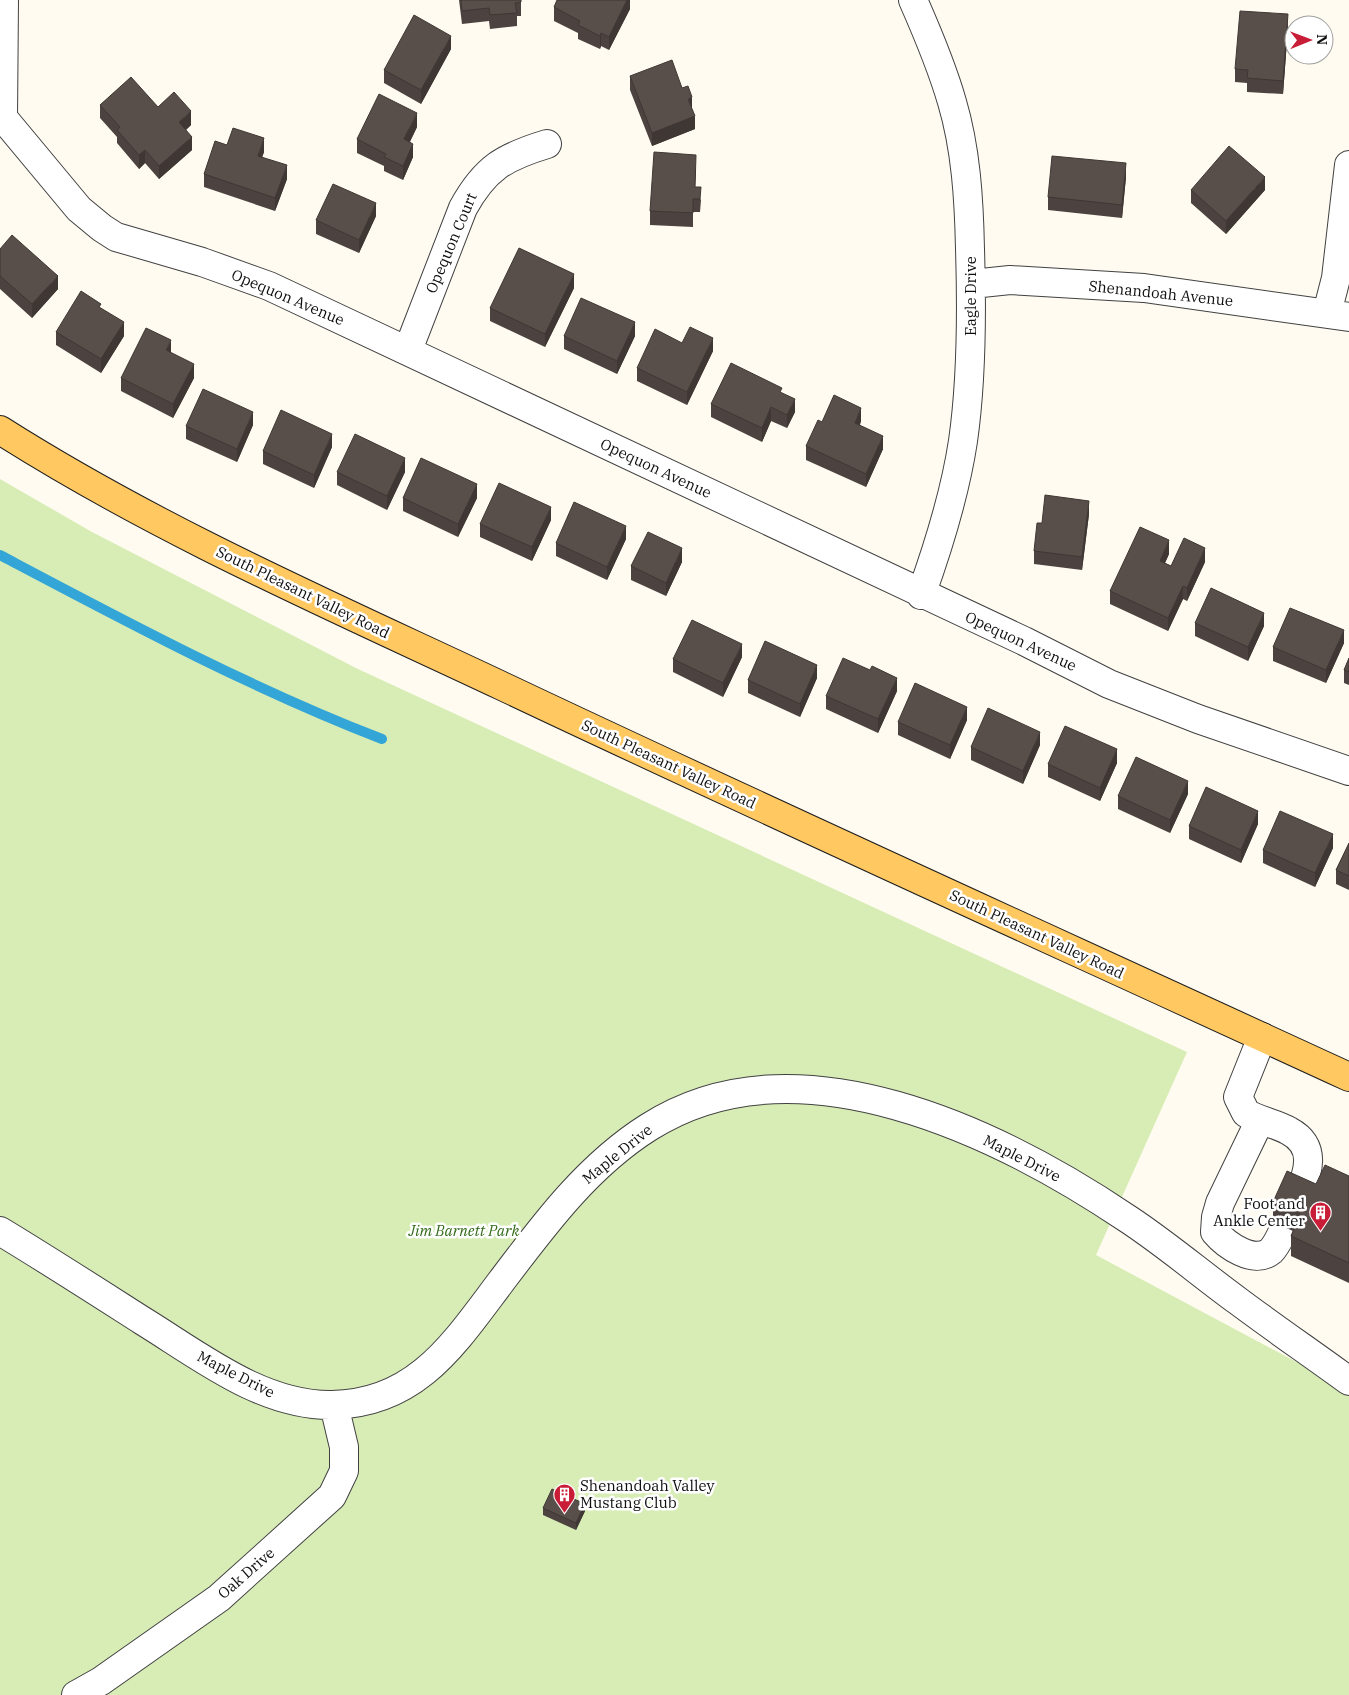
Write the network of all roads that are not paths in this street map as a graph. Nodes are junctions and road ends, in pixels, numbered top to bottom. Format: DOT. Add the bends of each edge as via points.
graph roads {
  1 [pos="4,0"];
  2 [pos="913,0"];
  3 [pos="2,116"];
  4 [pos="547,144"];
  5 [pos="1349,165"];
  6 [pos="972,284"];
  7 [pos="1338,315"];
  8 [pos="408,350"];
  9 [pos="0,430"];
  10 [pos="922,595"];
  11 [pos="1349,771"];
  12 [pos="1262,1037"];
  13 [pos="1349,1077"];
  14 [pos="1260,1120"];
  15 [pos="1298,1196"];
  16 [pos="1285,1227"];
  17 [pos="0,1231"];
  18 [pos="1349,1381"];
  19 [pos="334,1405"];
  20 [pos="76,1695"];
  1 -- 3 [label="street"];
  2 -- 6 [label="street, Eagle Drive" via="950,95 959,136 969,206"];
  3 -- 8 [label="street, Opequon Avenue" via="79,209 116,237 269,286"];
  4 -- 8 [label="street, Opequon Court" via="514,154 475,186 463,208"];
  5 -- 7 [label="street" via="1336,278"];
  6 -- 7 [label="street, Shenandoah Avenue" via="1010,280 1144,288"];
  6 -- 10 [label="street, Eagle Drive" via="969,385 963,442 952,498"];
  8 -- 10 [label="street, Opequon Avenue"];
  9 -- 12 [label="main road, South Pleasant Valley Road" via="115,498 236,560 552,710"];
  10 -- 11 [label="street, Opequon Avenue" via="1109,684"];
  12 -- 13 [label="main road, South Pleasant Valley Road"];
  12 -- 14 [label="street" via="1238,1097 1246,1113"];
  14 -- 15 [label="street" via="1290,1131 1304,1145 1310,1164"];
  14 -- 16 [label="street" via="1220,1203 1215,1232 1234,1249 1263,1254 1270,1251"];
  17 -- 19 [label="street, Maple Drive" via="224,1372 288,1399"];
  18 -- 19 [label="street, Maple Drive" via="1130,1220 1070,1182 968,1130 916,1112 864,1097 798,1088 763,1089 723,1096 649,1126 579,1185 435,1363 413,1382 390,1394 363,1402"];
  19 -- 20 [label="street, Oak Drive" via="344,1447 344,1470 332,1496 219,1598"];
}
